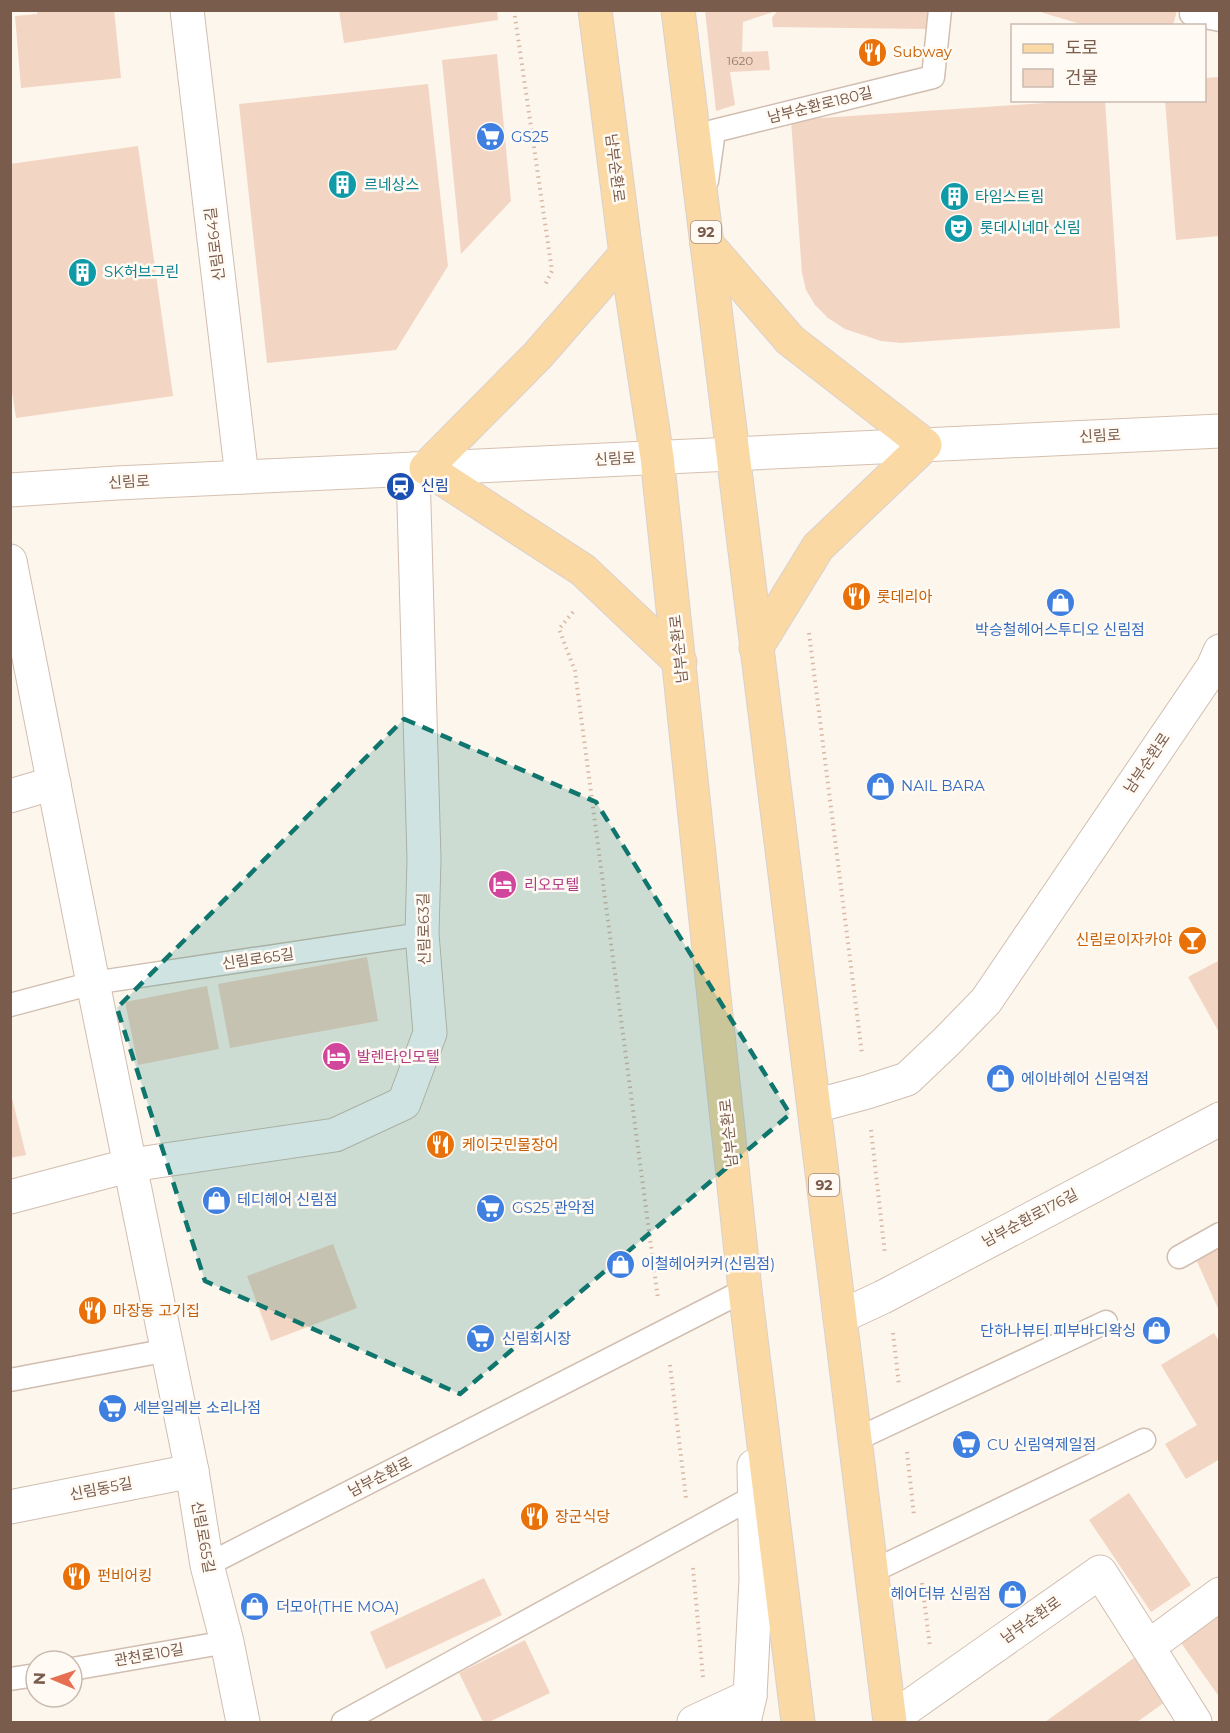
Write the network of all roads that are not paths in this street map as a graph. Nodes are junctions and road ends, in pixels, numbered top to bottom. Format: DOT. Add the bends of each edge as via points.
graph roads {
  1 [pos="187,10"];
  2 [pos="595,10"];
  3 [pos="678,10"];
  4 [pos="690,10"];
  5 [pos="940,10"];
  6 [pos="1191,14"];
  7 [pos="1220,20"];
  8 [pos="709,174"];
  9 [pos="702,206"];
  10 [pos="707,244"];
  11 [pos="626,254"];
  12 [pos="1220,430"];
  13 [pos="925,445"];
  14 [pos="733,454"];
  15 [pos="657,457"];
  16 [pos="420,469"];
  17 [pos="243,477"];
  18 [pos="10,490"];
  19 [pos="10,561"];
  20 [pos="756,648"];
  21 [pos="680,662"];
  22 [pos="1217,662"];
  23 [pos="54,783"];
  24 [pos="10,796"];
  25 [pos="422,934"];
  26 [pos="93,983"];
  27 [pos="10,1005"];
  28 [pos="815,1106"];
  29 [pos="1220,1119"];
  30 [pos="131,1165"];
  31 [pos="10,1197"];
  32 [pos="1220,1234"];
  33 [pos="1179,1257"];
  34 [pos="745,1290"];
  35 [pos="840,1317"];
  36 [pos="1106,1322"];
  37 [pos="168,1350"];
  38 [pos="10,1380"];
  39 [pos="855,1440"];
  40 [pos="1144,1440"];
  41 [pos="192,1471"];
  42 [pos="756,1496"];
  43 [pos="10,1507"];
  44 [pos="207,1565"];
  45 [pos="871,1572"];
  46 [pos="1220,1594"];
  47 [pos="227,1642"];
  48 [pos="1148,1647"];
  49 [pos="84,1667"];
  50 [pos="747,1709"];
  51 [pos="700,1719"];
  52 [pos="890,1721"];
  53 [pos="243,1722"];
  54 [pos="343,1722"];
  55 [pos="798,1722"];
  56 [pos="1195,1722"];
  1 -- 17 [label="street, 신림로64길"];
  2 -- 11 [label="main road, 남부순환로"];
  3 -- 9 [label="main road, 남부순환로 / 92"];
  4 -- 8 [label="street"];
  5 -- 8 [label="lane, 남부순환로180길" via="933,77 714,131"];
  6 -- 7 [label="lane"];
  8 -- 9 [label="lane, 남부순환로180길"];
  9 -- 10 [label="main road, 남부순환로 / 92"];
  10 -- 13 [label="main road" via="790,340"];
  10 -- 14 [label="main road, 남부순환로 / 92"];
  11 -- 15 [label="main road, 남부순환로"];
  11 -- 16 [label="main road" via="538,355"];
  12 -- 13 [label="street, 신림로"];
  13 -- 14 [label="street, 신림로"];
  13 -- 20 [label="main road" via="818,547"];
  14 -- 15 [label="street, 신림로"];
  14 -- 20 [label="main road, 남부순환로 / 92"];
  15 -- 16 [label="street, 신림로"];
  15 -- 21 [label="main road, 남부순환로"];
  16 -- 17 [label="street, 신림로"];
  16 -- 21 [label="main road" via="583,570"];
  16 -- 25 [label="street, 신림로63길"];
  17 -- 18 [label="street, 신림로"];
  19 -- 23 [label="street, 신림로65길"];
  20 -- 28 [label="main road, 남부순환로 / 92"];
  21 -- 34 [label="main road, 남부순환로"];
  22 -- 28 [label="street, 남부순환로" via="986,1001 907,1079"];
  23 -- 24 [label="street"];
  23 -- 26 [label="street, 신림로65길"];
  25 -- 26 [label="lane, 신림로65길"];
  25 -- 30 [label="street, 신림로63길" via="430,1033 404,1102 335,1135"];
  26 -- 27 [label="lane, 신림로65길"];
  26 -- 30 [label="street, 신림로65길"];
  28 -- 35 [label="main road, 남부순환로 / 92"];
  29 -- 35 [label="street, 남부순환로176길"];
  30 -- 31 [label="street"];
  30 -- 37 [label="street, 신림로65길"];
  32 -- 33 [label="lane"];
  34 -- 42 [label="street"];
  34 -- 44 [label="lane, 남부순환로"];
  34 -- 55 [label="main road, 남부순환로"];
  35 -- 39 [label="main road, 남부순환로 / 92"];
  36 -- 39 [label="lane"];
  37 -- 38 [label="lane"];
  37 -- 41 [label="street, 신림로65길"];
  39 -- 45 [label="main road, 남부순환로 / 92"];
  40 -- 45 [label="lane"];
  41 -- 43 [label="street, 신림동5길"];
  41 -- 44 [label="street, 신림로65길"];
  42 -- 50 [label="street" via="756,1579"];
  42 -- 54 [label="lane"];
  44 -- 47 [label="street, 신림로65길"];
  45 -- 52 [label="main road, 남부순환로 / 92"];
  46 -- 48 [label="street"];
  47 -- 49 [label="lane, 관천로10길"];
  47 -- 53 [label="street, 신림로65길"];
  48 -- 52 [label="street, 남부순환로" via="1100,1572"];
  48 -- 56 [label="street, 남부순환로"];
  50 -- 51 [label="street"];
}
